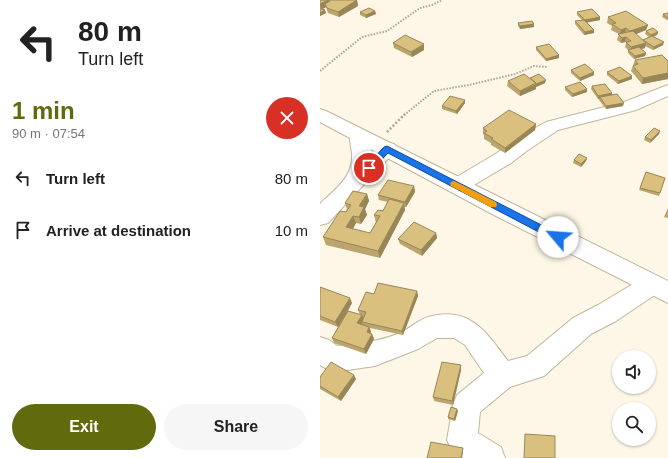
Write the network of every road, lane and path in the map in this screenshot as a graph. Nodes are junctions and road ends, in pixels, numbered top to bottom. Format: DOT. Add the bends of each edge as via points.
graph roads {
  1 [pos="442,0"];
  2 [pos="547,67"];
  3 [pos="320,71"];
  4 [pos="668,90"];
  5 [pos="320,114"];
  6 [pos="374,142"];
  7 [pos="457,186"];
  8 [pos="342,196"];
  9 [pos="320,217"];
  10 [pos="660,289"];
  11 [pos="320,349"];
  12 [pos="502,376"];
  13 [pos="490,458"];
  1 -- 3 [label="path" via="420,8 387,31 362,37"];
  2 -- 6 [label="path" via="534,66 515,74 434,91"];
  4 -- 7 [label="main road" via="630,106 552,126"];
  5 -- 6 [label="main road"];
  6 -- 7 [label="main road"];
  6 -- 8 [label="main road"];
  6 -- 8 [label="main road" via="363,158 360,172"];
  7 -- 10 [label="main road"];
  8 -- 9 [label="main road"];
  10 -- 12 [label="main road" via="582,326 534,367"];
  11 -- 12 [label="main road" via="333,359 375,354 409,341 433,328 458,326 474,337"];
  12 -- 13 [label="main road" via="467,405 462,440"];
}
